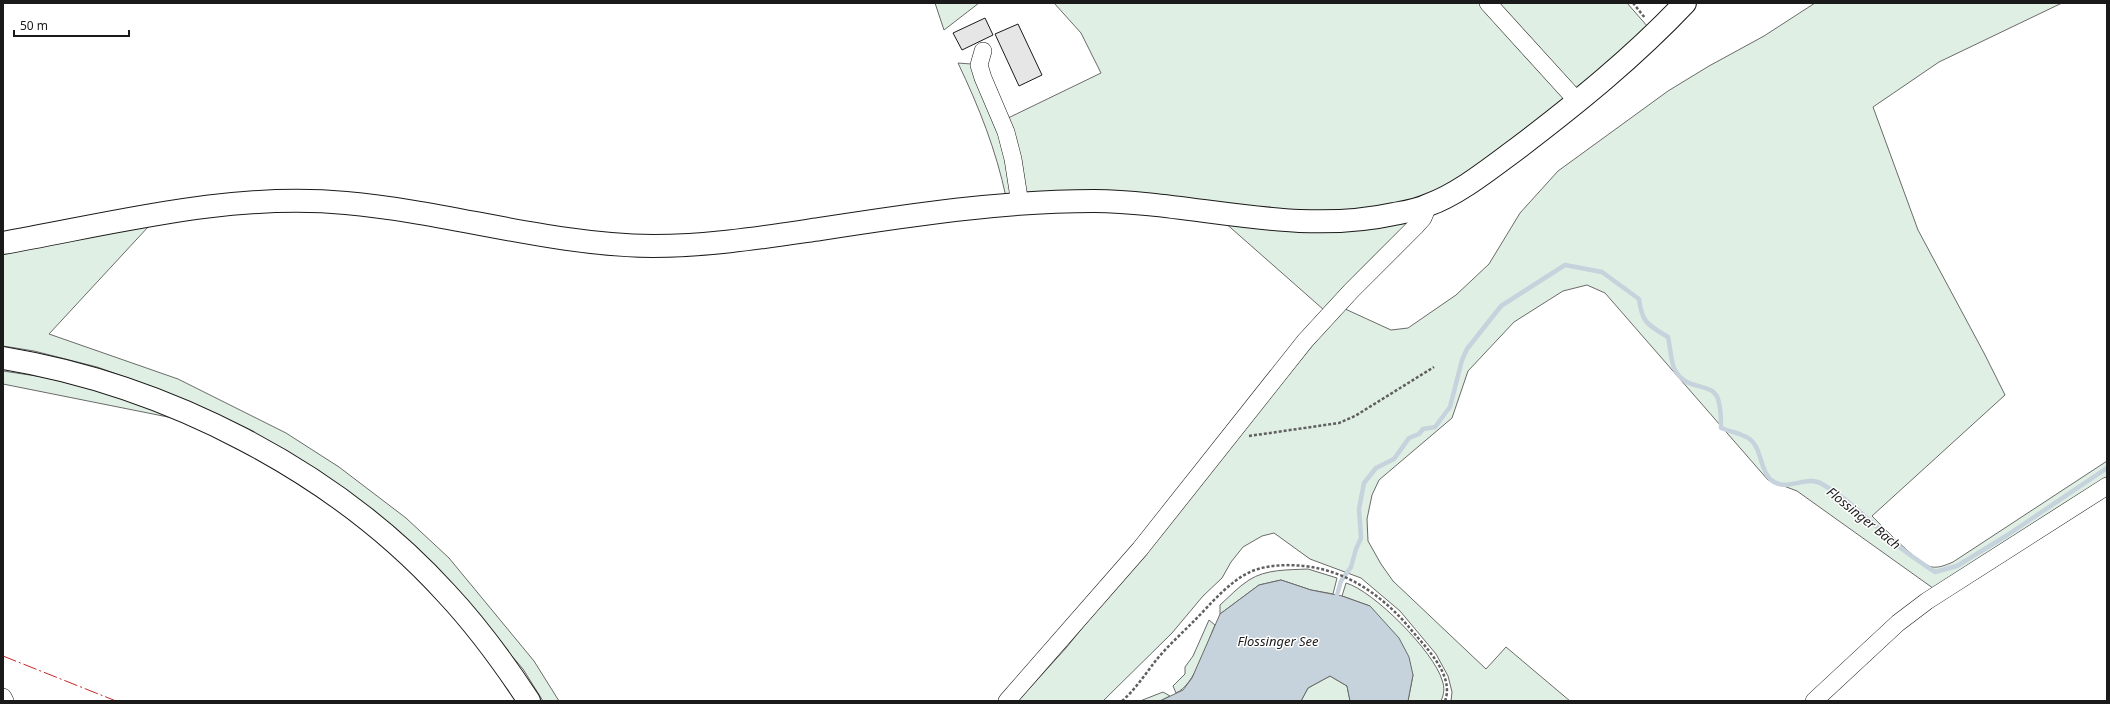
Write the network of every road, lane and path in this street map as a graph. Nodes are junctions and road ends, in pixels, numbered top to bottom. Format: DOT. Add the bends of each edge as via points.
graph roads {
  1 [pos="1488,3"];
  2 [pos="1685,3"];
  3 [pos="983,51"];
  4 [pos="1578,102"];
  5 [pos="1020,204"];
  6 [pos="1428,206"];
  7 [pos="3,243"];
  8 [pos="3,358"];
  9 [pos="1434,367"];
  10 [pos="1229,436"];
  11 [pos="2107,486"];
  12 [pos="3,697"];
  13 [pos="5,701"];
  14 [pos="529,701"];
  15 [pos="1007,701"];
  16 [pos="1122,701"];
  17 [pos="1445,701"];
  18 [pos="1814,701"];
  1 -- 4 [label="street"];
  2 -- 4 [label="main road" via="1655,35"];
  3 -- 5 [label="street" via="979,65 982,78 1006,132"];
  4 -- 6 [label="main road" via="1502,160 1445,198"];
  5 -- 6 [label="main road" via="1094,201 1162,205 1243,216 1318,221 1376,218"];
  5 -- 7 [label="main road" via="930,213 734,241 654,246 561,239 344,202 271,201 166,213"];
  6 -- 10 [label="street" via="1416,227 1305,341"];
  8 -- 14 [label="main road" via="76,372 152,398 215,426 294,468 368,521 445,591 478,629"];
  9 -- 10 [label="path" via="1355,416 1339,423 1268,434"];
  10 -- 15 [label="street" via="1140,549"];
  11 -- 18 [label="street" via="1927,601"];
  12 -- 13 [label="street"];
  16 -- 17 [label="path" via="1161,655 1227,588 1252,571 1272,566 1308,566 1335,572 1358,583 1397,614 1433,656 1445,678 1448,693"];
}
